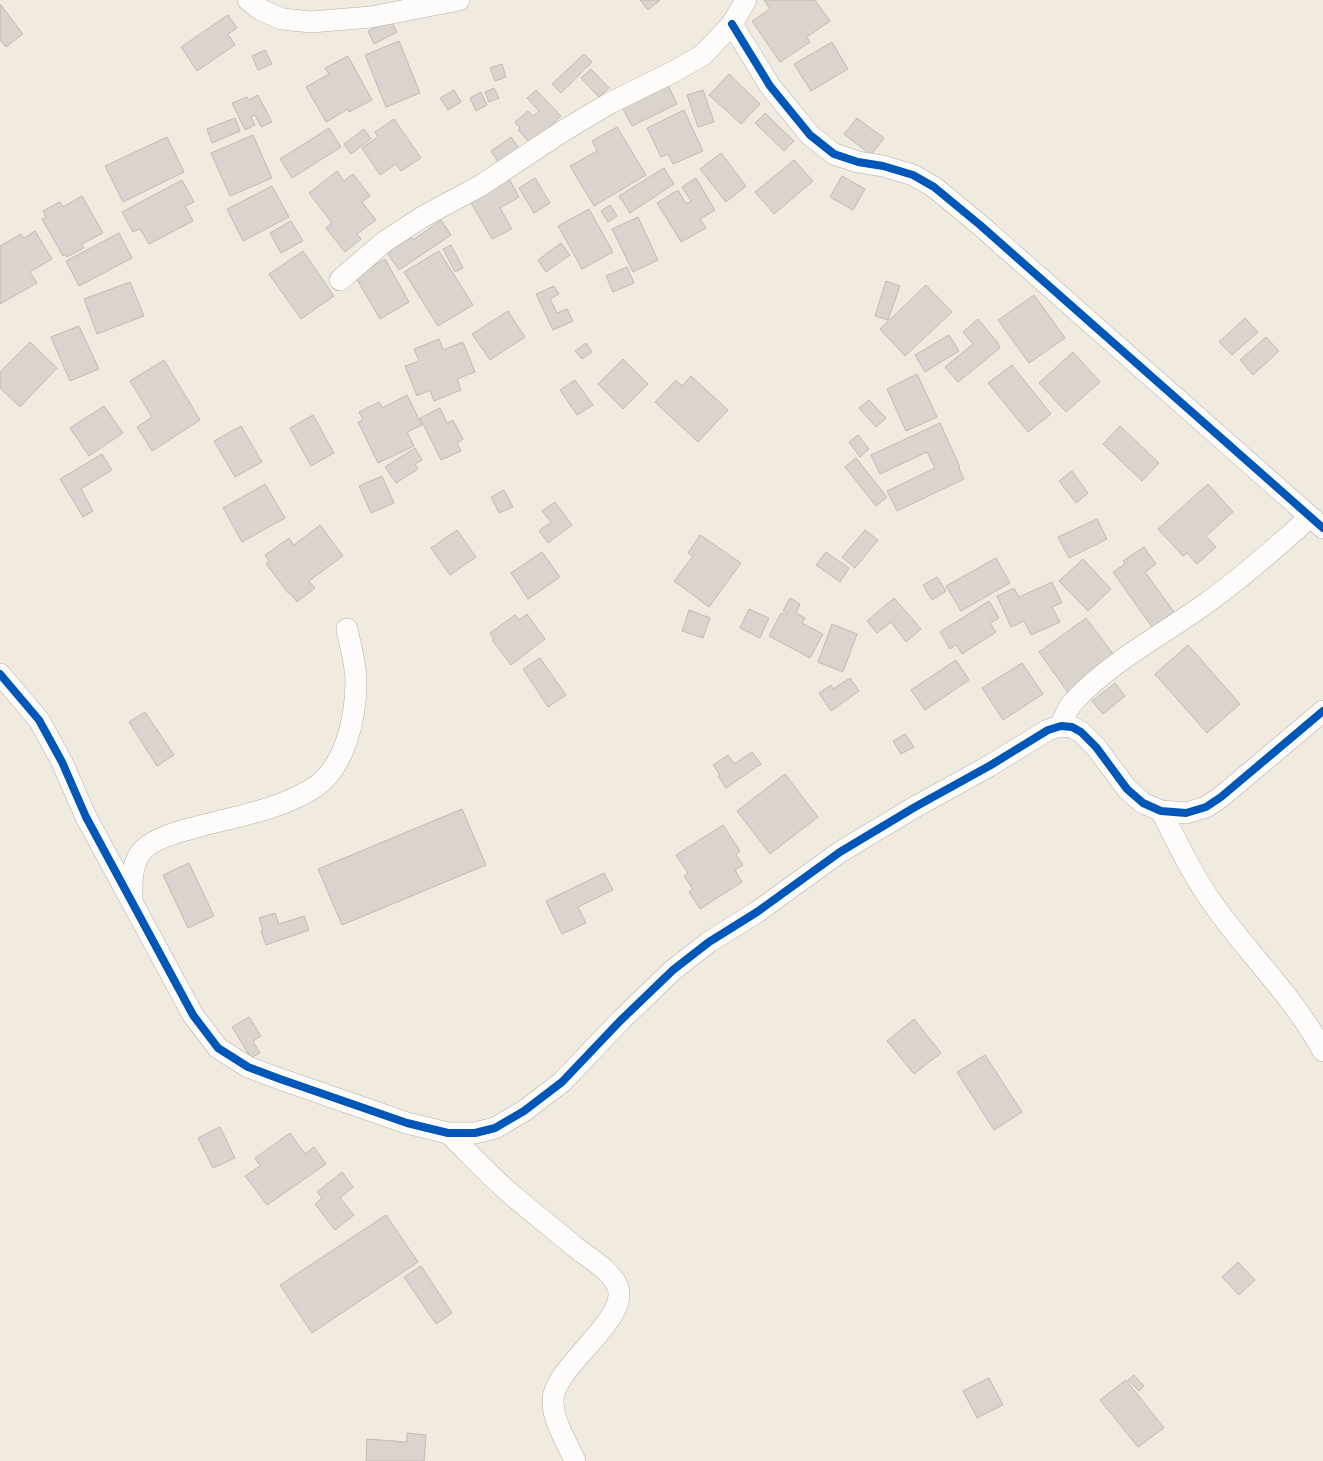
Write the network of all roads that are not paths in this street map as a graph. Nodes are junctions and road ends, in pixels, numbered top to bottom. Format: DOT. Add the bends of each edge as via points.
graph roads {
  1 [pos="248,0"];
  2 [pos="459,0"];
  3 [pos="746,0"];
  4 [pos="732,24"];
  5 [pos="340,280"];
  6 [pos="1316,522"];
  7 [pos="347,629"];
  8 [pos="0,674"];
  9 [pos="1323,712"];
  10 [pos="1061,726"];
  11 [pos="1161,810"];
  12 [pos="132,902"];
  13 [pos="1323,1051"];
  14 [pos="448,1132"];
  15 [pos="575,1461"];
  1 -- 2 [label="street" via="282,19 310,22 371,17"];
  3 -- 4 [label="street"];
  4 -- 5 [label="street" via="703,55 610,103 480,186 424,216 384,242"];
  4 -- 6 [label="street" via="770,86 810,135 834,154 913,175 934,187 980,224"];
  6 -- 10 [label="street" via="1094,683 1075,700"];
  7 -- 12 [label="street" via="356,680 354,712 347,741 334,768 313,789 275,806 157,840 140,853 133,869"];
  8 -- 12 [label="street" via="39,720"];
  9 -- 11 [label="street" via="1206,807 1186,813"];
  10 -- 11 [label="street" via="1072,727 1086,736 1127,789 1143,803"];
  10 -- 14 [label="street" via="1048,730 840,852 709,942 673,970 562,1082 524,1112 495,1128 475,1133"];
  11 -- 13 [label="street" via="1208,898 1291,1004"];
  12 -- 14 [label="street" via="193,1015 218,1048 248,1067 280,1079 408,1123"];
  14 -- 15 [label="street" via="509,1192 604,1270 617,1286 619,1298 613,1314 560,1378 552,1399 556,1419"];
}
